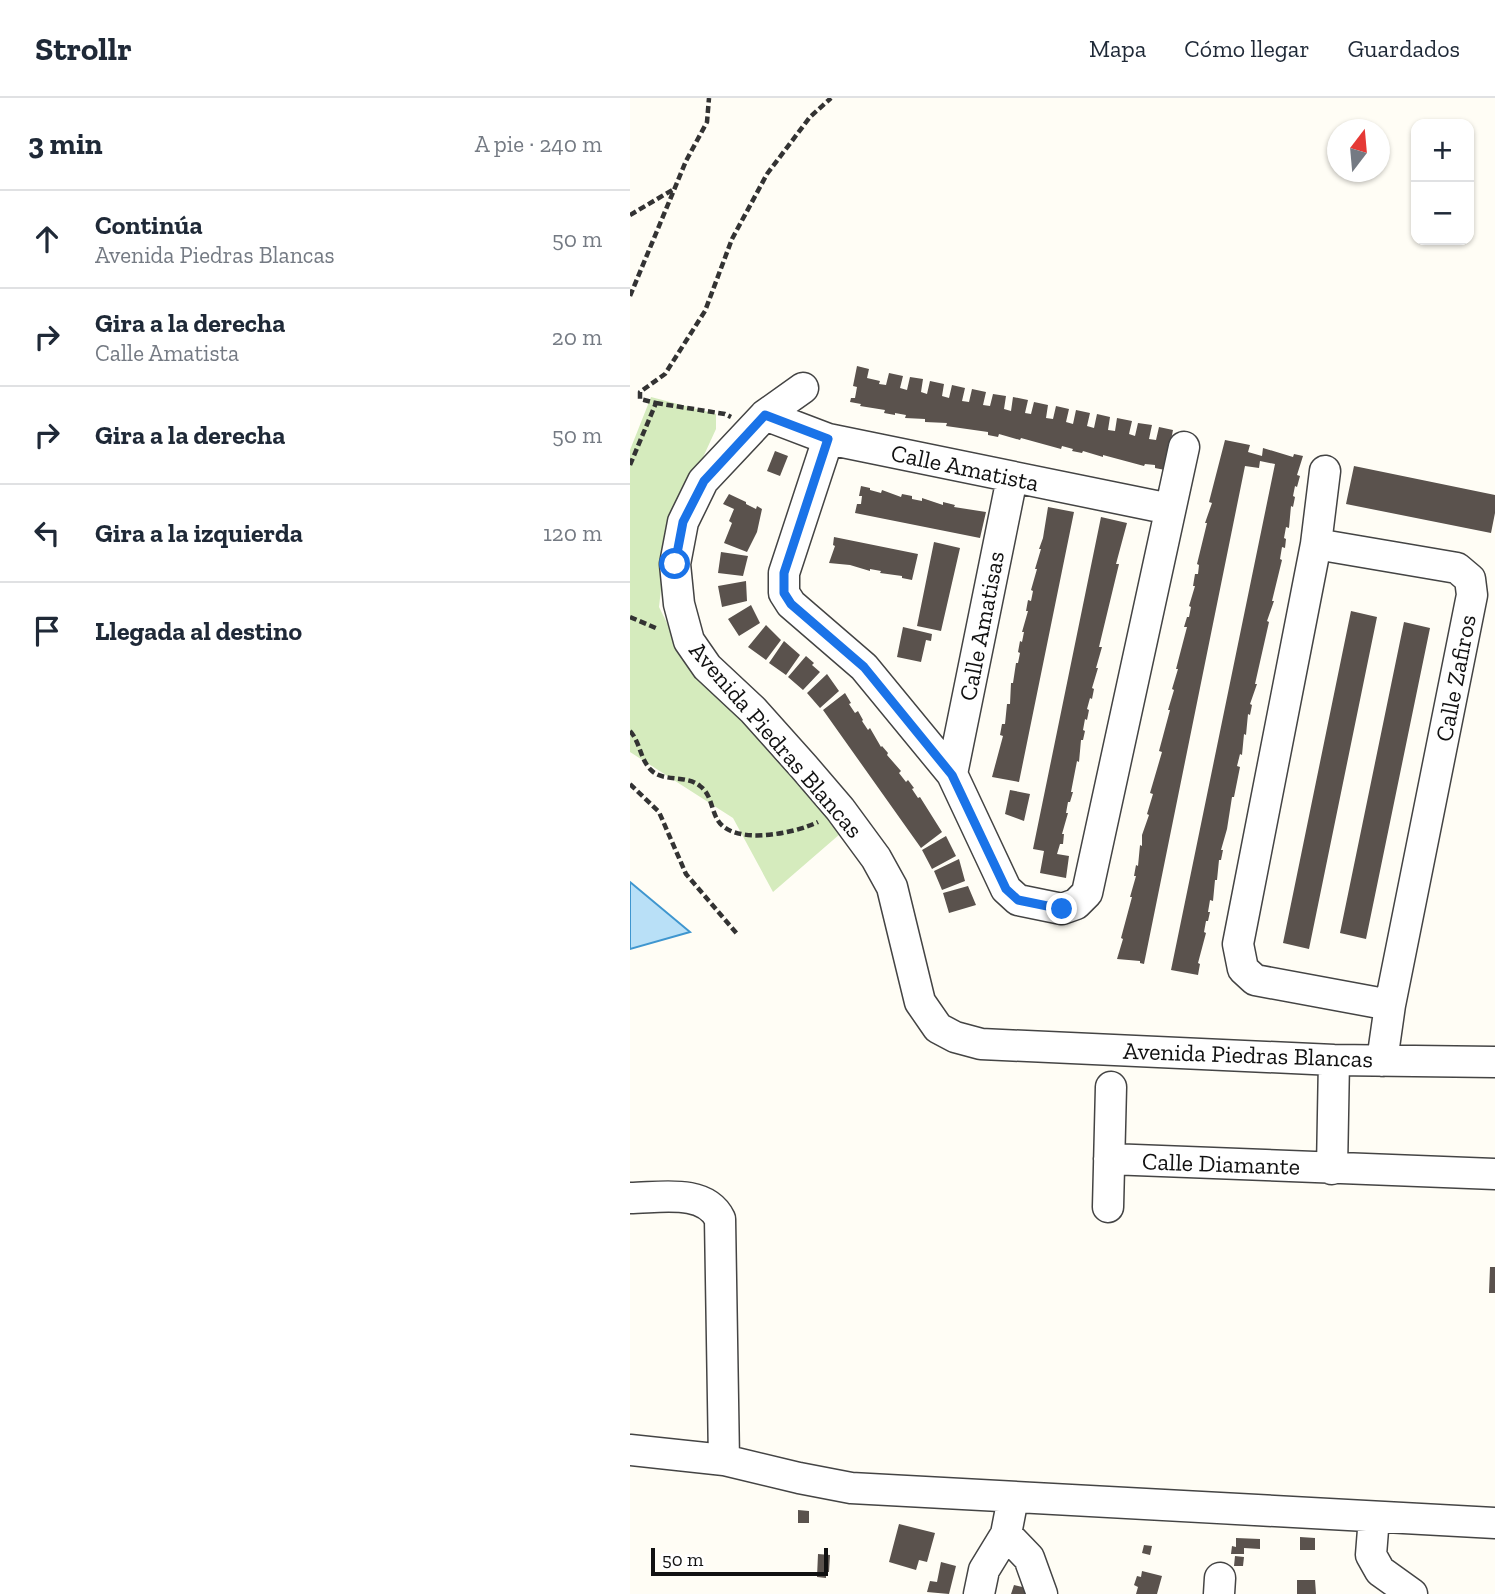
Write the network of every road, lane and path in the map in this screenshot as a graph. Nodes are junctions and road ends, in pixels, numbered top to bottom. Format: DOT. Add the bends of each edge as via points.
graph roads {
  1 [pos="709,98"];
  2 [pos="831,98"];
  3 [pos="675,188"];
  4 [pos="630,215"];
  5 [pos="630,296"];
  6 [pos="803,388"];
  7 [pos="656,403"];
  8 [pos="755,425"];
  9 [pos="828,439"];
  10 [pos="1184,447"];
  11 [pos="630,465"];
  12 [pos="1325,471"];
  13 [pos="1012,478"];
  14 [pos="1170,509"];
  15 [pos="1316,544"];
  16 [pos="630,731"];
  17 [pos="952,775"];
  18 [pos="630,784"];
  19 [pos="840,809"];
  20 [pos="738,935"];
  21 [pos="1390,1005"];
  22 [pos="1334,1060"];
  23 [pos="1382,1061"];
  24 [pos="1495,1062"];
  25 [pos="1111,1087"];
  26 [pos="1109,1159"];
  27 [pos="1332,1169"];
  28 [pos="1495,1174"];
  29 [pos="630,1198"];
  30 [pos="1108,1207"];
  31 [pos="630,1450"];
  32 [pos="724,1460"];
  33 [pos="1013,1498"];
  34 [pos="1374,1517"];
  35 [pos="1495,1523"];
  36 [pos="1006,1534"];
  37 [pos="979,1594"];
  38 [pos="1042,1594"];
  39 [pos="1412,1594"];
  1 -- 3 [label="path" via="707,122"];
  2 -- 7 [label="path" via="810,117 766,174 732,239 705,311 665,374 642,388 640,399"];
  3 -- 4 [label="path"];
  3 -- 5 [label="path"];
  6 -- 8 [label="street, Avenida Piedras Blancas"];
  7 -- 8 [label="path" via="724,414"];
  7 -- 11 [label="path"];
  8 -- 9 [label="street, Calle Amatista"];
  8 -- 19 [label="street, Avenida Piedras Blancas" via="704,481 683,522 675,564 678,604 688,641 707,667 753,710"];
  9 -- 13 [label="street, Calle Amatista"];
  9 -- 17 [label="street" via="784,573 784,593 864,667"];
  10 -- 14 [label="street"];
  12 -- 15 [label="street"];
  13 -- 14 [label="street, Calle Amatista"];
  13 -- 17 [label="street, Calle Amatisas"];
  14 -- 17 [label="street" via="1087,893 1062,909 1018,900 1006,889"];
  15 -- 21 [label="street" via="1238,944 1243,969 1255,980"];
  15 -- 21 [label="street, Calle Zafiros" via="1457,568 1470,579 1472,595"];
  16 -- 19 [label="path" via="650,770 698,783 718,822 732,832 767,836 815,824"];
  18 -- 20 [label="path" via="659,812 686,874"];
  19 -- 22 [label="street, Avenida Piedras Blancas" via="892,887 920,1002 938,1028 955,1037 981,1044"];
  21 -- 23 [label="street"];
  22 -- 23 [label="street, Avenida Piedras Blancas"];
  22 -- 27 [label="street, Calle Diamante"];
  23 -- 24 [label="street, Avenida Piedras Blancas"];
  25 -- 26 [label="street, Calle Diamante"];
  26 -- 27 [label="street, Calle Diamante"];
  26 -- 30 [label="street, Calle Diamante"];
  27 -- 28 [label="street, Calle Diamante"];
  29 -- 32 [label="street" via="694,1198 708,1203 720,1219"];
  31 -- 32 [label="street"];
  32 -- 33 [label="street" via="851,1488"];
  33 -- 34 [label="street"];
  33 -- 36 [label="street"];
  34 -- 35 [label="street"];
  34 -- 39 [label="street" via="1371,1555 1381,1571"];
  36 -- 37 [label="street" via="984,1570"];
  36 -- 38 [label="street" via="1028,1558"];
}
